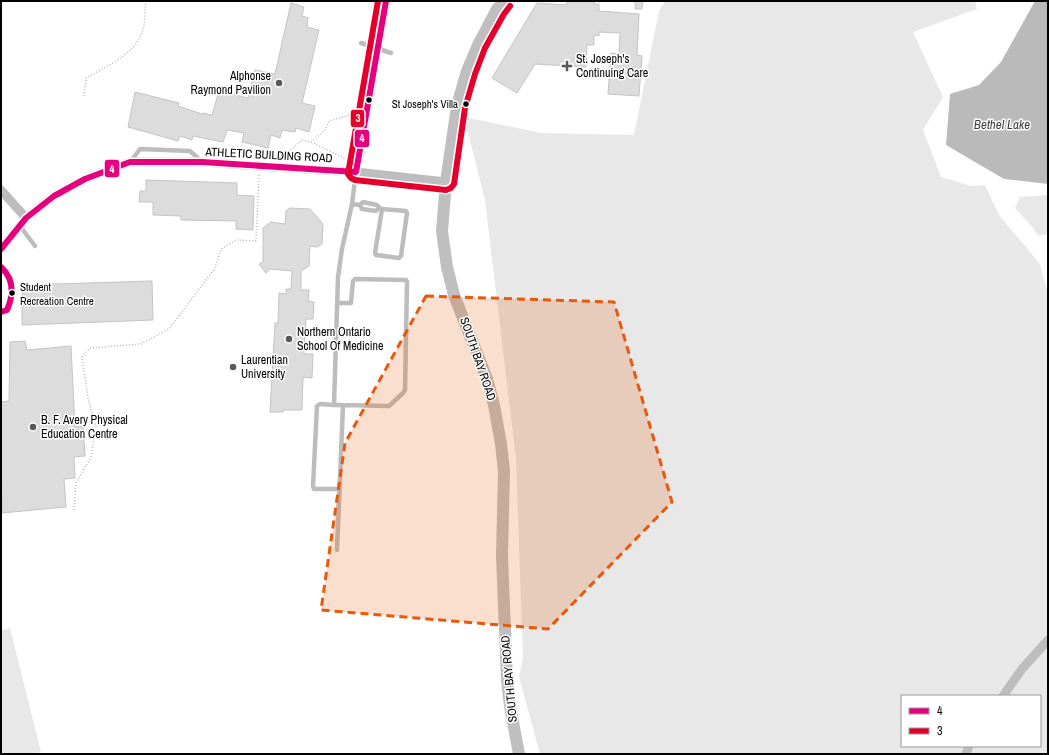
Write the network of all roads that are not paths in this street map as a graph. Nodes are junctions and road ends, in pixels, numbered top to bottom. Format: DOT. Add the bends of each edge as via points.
graph roads {
  1 [pos="386,1"];
  2 [pos="504,1"];
  3 [pos="361,43"];
  4 [pos="378,49"];
  5 [pos="391,54"];
  6 [pos="130,162"];
  7 [pos="202,162"];
  8 [pos="356,172"];
  9 [pos="446,182"];
  10 [pos="1,190"];
  11 [pos="352,204"];
  12 [pos="380,208"];
  13 [pos="26,218"];
  14 [pos="20,226"];
  15 [pos="35,246"];
  16 [pos="1,249"];
  17 [pos="1,267"];
  18 [pos="337,303"];
  19 [pos="1,312"];
  20 [pos="334,405"];
  21 [pos="342,405"];
  22 [pos="339,490"];
  23 [pos="337,550"];
  24 [pos="1048,640"];
  25 [pos="1005,695"];
  26 [pos="519,754"];
  1 -- 4 [label="street"];
  2 -- 9 [label="street, SOUTH BAY ROAD" via="497,9 467,71 457,106"];
  3 -- 4 [label="lane"];
  4 -- 5 [label="lane"];
  4 -- 8 [label="street"];
  6 -- 7 [label="street, ATHLETIC BUILDING ROAD"];
  6 -- 7 [label="lane" via="140,149 190,151"];
  6 -- 13 [label="street, ATHLETIC BUILDING ROAD" via="85,179 54,196"];
  7 -- 8 [label="street, ATHLETIC BUILDING ROAD"];
  8 -- 9 [label="street, ATHLETIC BUILDING ROAD"];
  8 -- 11 [label="lane"];
  9 -- 26 [label="street, SOUTH BAY ROAD" via="442,231 447,267 454,295 487,379 502,444 502,556 507,680"];
  10 -- 13 [label="street"];
  11 -- 12 [label="lane" via="360,205 362,209 376,211"];
  11 -- 18 [label="lane" via="342,249"];
  12 -- 12 [label="lane" via="407,213 399,258 375,253"];
  13 -- 14 [label="street, ATHLETIC BUILDING ROAD"];
  14 -- 15 [label="lane"];
  14 -- 16 [label="street, ATHLETIC BUILDING ROAD"];
  17 -- 19 [label="lane" via="9,276 12,300 7,310"];
  18 -- 20 [label="lane"];
  18 -- 21 [label="lane" via="351,303 355,279 407,282 405,390 389,406"];
  20 -- 21 [label="lane"];
  20 -- 22 [label="lane" via="317,406 313,486 314,489"];
  21 -- 22 [label="lane"];
  22 -- 23 [label="lane"];
  24 -- 25 [label="street" via="1022,669"];
}
